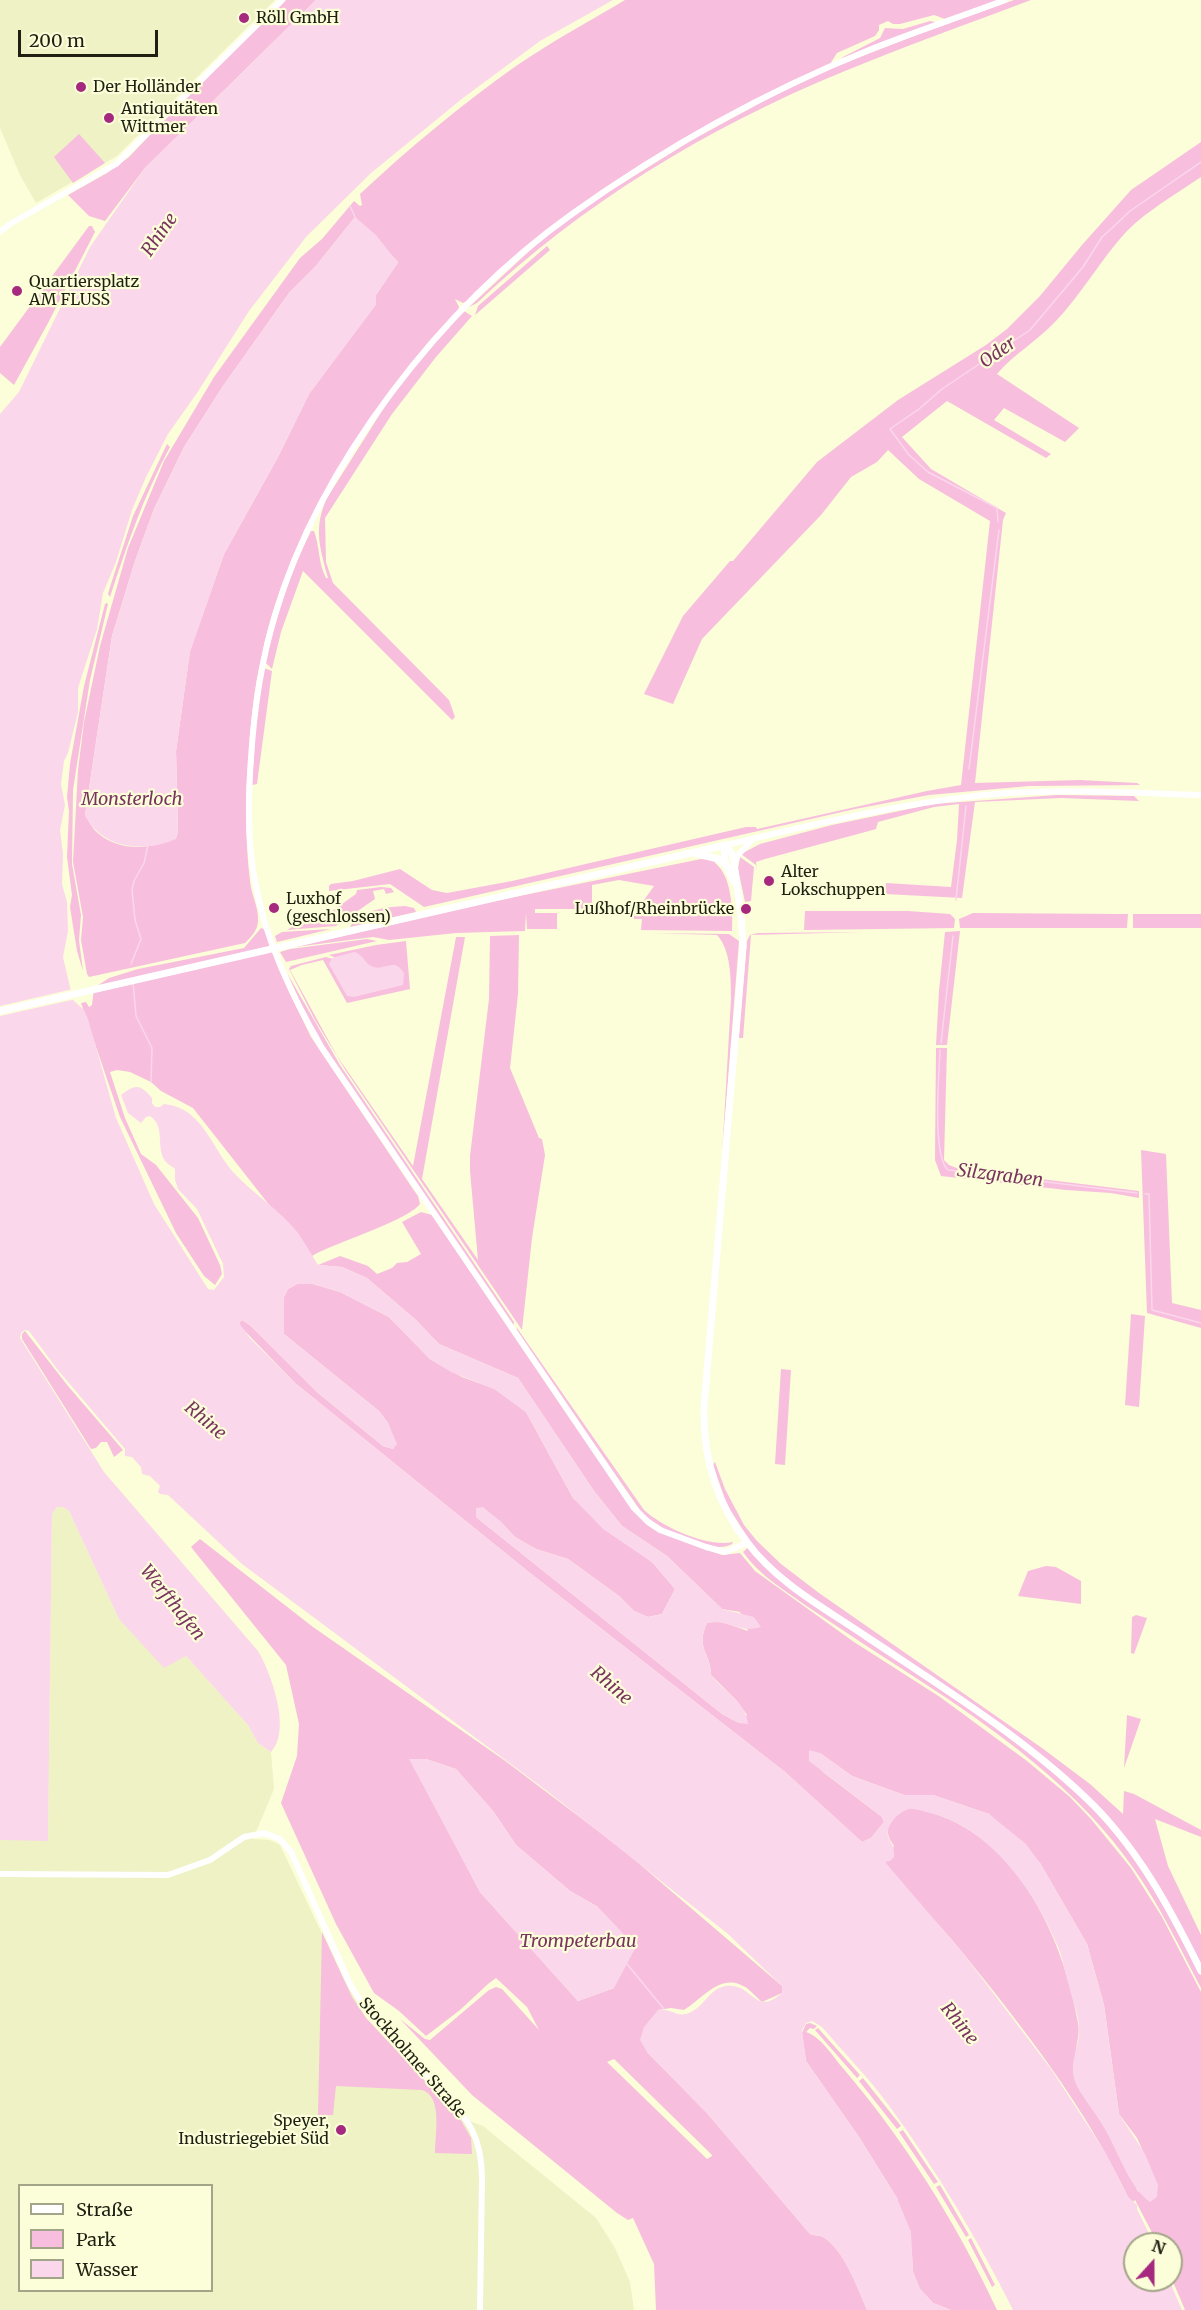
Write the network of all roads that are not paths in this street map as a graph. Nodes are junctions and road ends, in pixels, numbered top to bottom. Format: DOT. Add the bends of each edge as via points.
graph roads {
  1 [pos="282,0"];
  2 [pos="1005,0"];
  3 [pos="0,232"];
  4 [pos="1201,795"];
  5 [pos="753,838"];
  6 [pos="726,845"];
  7 [pos="691,852"];
  8 [pos="730,866"];
  9 [pos="0,1011"];
  10 [pos="747,1544"];
  11 [pos="0,1874"];
  12 [pos="1201,1971"];
  13 [pos="480,2310"];
  1 -- 3 [label="street" via="116,164"];
  2 -- 10 [label="street" via="833,66 716,125 570,215 491,281 402,378 315,515 275,614 255,703 249,789 254,880 284,974 321,1048 634,1508 660,1530 706,1547 725,1552"];
  4 -- 5 [label="street" via="1067,791 978,796 886,809"];
  5 -- 6 [label="street"];
  5 -- 8 [label="street"];
  6 -- 7 [label="main road"];
  6 -- 8 [label="main road" via="724,852"];
  7 -- 8 [label="main road"];
  7 -- 9 [label="main road"];
  8 -- 10 [label="main road" via="743,946 703,1423 713,1481"];
  10 -- 12 [label="main road" via="788,1583 983,1717 1087,1799 1149,1876"];
  11 -- 13 [label="street, Stockholmer Straße" via="139,1876 180,1872 210,1860 244,1838 264,1833 280,1839 291,1852 343,1970 363,2005 472,2130 482,2169"];
}
